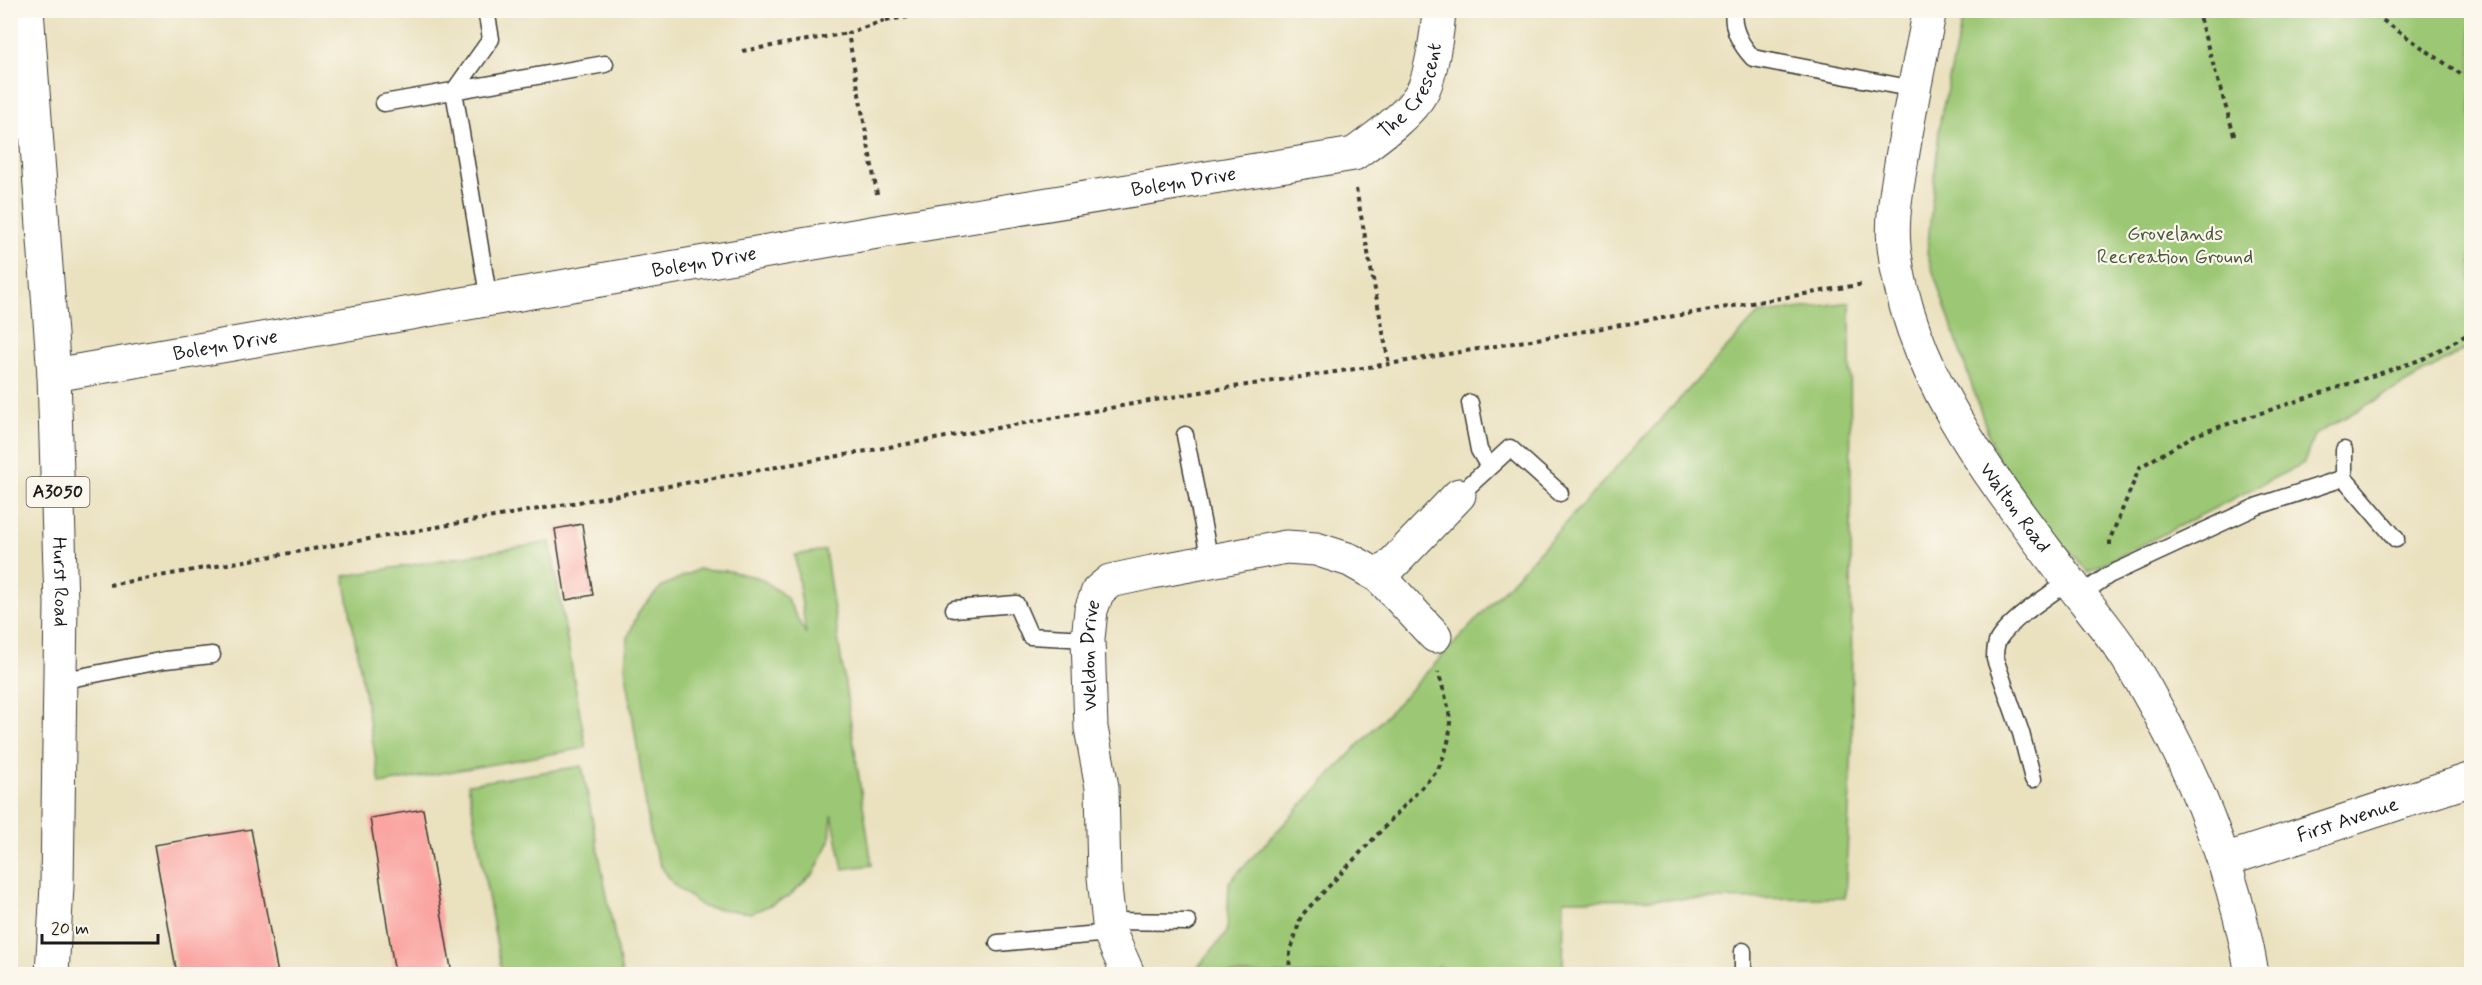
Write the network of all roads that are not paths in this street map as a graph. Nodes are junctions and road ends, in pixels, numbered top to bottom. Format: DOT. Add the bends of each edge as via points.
graph roads {
  1 [pos="27,10"];
  2 [pos="486,10"];
  3 [pos="1439,10"];
  4 [pos="1734,10"];
  5 [pos="1930,10"];
  6 [pos="605,64"];
  7 [pos="1914,89"];
  8 [pos="454,91"];
  9 [pos="384,103"];
  10 [pos="1347,155"];
  11 [pos="489,301"];
  12 [pos="54,375"];
  13 [pos="1470,403"];
  14 [pos="1185,435"];
  15 [pos="2344,450"];
  16 [pos="1489,467"];
  17 [pos="2344,478"];
  18 [pos="1560,493"];
  19 [pos="1460,495"];
  20 [pos="2396,540"];
  21 [pos="1210,561"];
  22 [pos="1380,577"];
  23 [pos="2075,588"];
  24 [pos="954,609"];
  25 [pos="1435,636"];
  26 [pos="1088,639"];
  27 [pos="212,655"];
  28 [pos="60,681"];
  29 [pos="2033,779"];
  30 [pos="2472,779"];
  31 [pos="2225,860"];
  32 [pos="1188,921"];
  33 [pos="1109,927"];
  34 [pos="998,943"];
  35 [pos="1743,951"];
  36 [pos="52,975"];
  37 [pos="1128,975"];
  38 [pos="1743,975"];
  39 [pos="2252,975"];
  1 -- 12 [label="street, Hurst Road / A3050"];
  2 -- 8 [label="lane" via="491,39"];
  3 -- 10 [label="street, The Crescent" via="1422,92 1391,127"];
  4 -- 7 [label="lane" via="1732,19 1740,43 1753,58"];
  5 -- 7 [label="street, Walton Road"];
  6 -- 8 [label="lane"];
  7 -- 23 [label="street, Walton Road" via="1896,194 1894,243 1899,278 1935,382 1962,431 1995,483"];
  8 -- 9 [label="lane"];
  8 -- 11 [label="lane"];
  10 -- 11 [label="street, Boleyn Drive"];
  11 -- 12 [label="street, Boleyn Drive"];
  12 -- 28 [label="street, Hurst Road / A3050"];
  13 -- 16 [label="lane" via="1479,450"];
  14 -- 21 [label="lane"];
  15 -- 17 [label="lane"];
  16 -- 18 [label="lane" via="1510,448"];
  16 -- 19 [label="lane"];
  17 -- 20 [label="lane"];
  17 -- 23 [label="lane" via="2258,506"];
  19 -- 22 [label="street"];
  21 -- 22 [label="street, Weldon Drive" via="1286,548 1316,549 1350,560"];
  21 -- 26 [label="street, Weldon Drive" via="1110,581 1098,591"];
  22 -- 25 [label="street, Weldon Drive"];
  23 -- 29 [label="lane" via="2034,606 1998,640 1995,650"];
  23 -- 31 [label="street, Walton Road" via="2127,658 2170,735"];
  24 -- 26 [label="lane" via="1016,604 1030,636"];
  26 -- 33 [label="street, Weldon Drive" via="1091,728 1102,788"];
  27 -- 28 [label="lane"];
  28 -- 36 [label="street, Hurst Road / A3050"];
  30 -- 31 [label="street, First Avenue"];
  31 -- 39 [label="street, Walton Road" via="2244,924"];
  32 -- 33 [label="lane"];
  33 -- 34 [label="lane"];
  33 -- 37 [label="street, Weldon Drive"];
  35 -- 38 [label="lane"];
}
